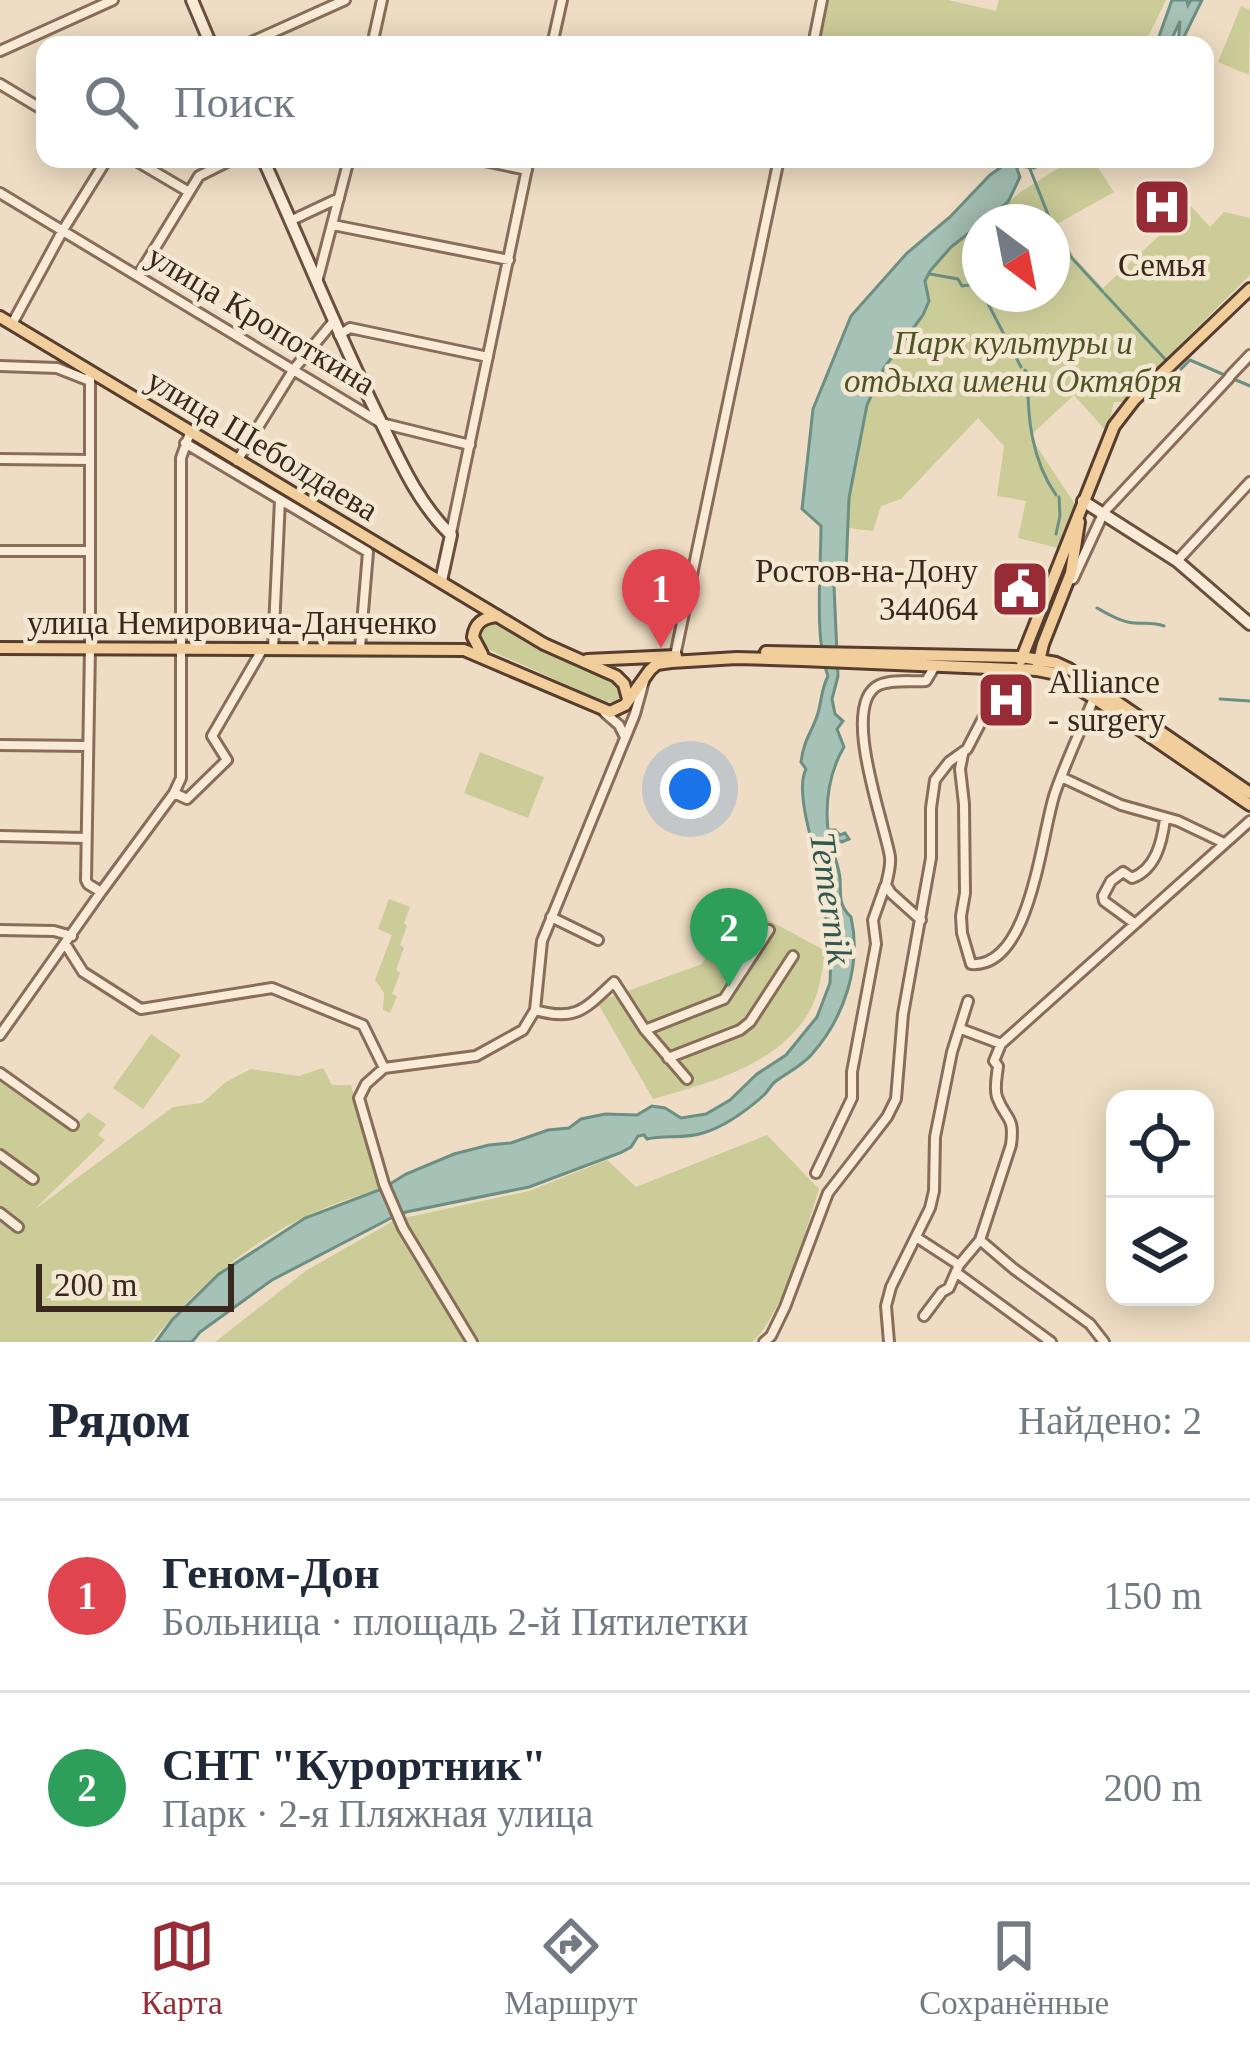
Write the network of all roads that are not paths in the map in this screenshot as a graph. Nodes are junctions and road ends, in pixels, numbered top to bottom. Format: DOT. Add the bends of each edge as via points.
graph roads {
  1 [pos="113,0"];
  2 [pos="192,0"];
  3 [pos="345,0"];
  4 [pos="382,0"];
  5 [pos="562,0"];
  6 [pos="823,0"];
  7 [pos="207,36"];
  8 [pos="265,36"];
  9 [pos="376,36"];
  10 [pos="554,36"];
  11 [pos="815,36"];
  12 [pos="0,51"];
  13 [pos="0,84"];
  14 [pos="36,106"];
  15 [pos="101,168"];
  16 [pos="148,168"];
  17 [pos="215,168"];
  18 [pos="270,168"];
  19 [pos="347,168"];
  20 [pos="527,168"];
  21 [pos="777,168"];
  22 [pos="189,192"];
  23 [pos="0,193"];
  24 [pos="340,197"];
  25 [pos="290,221"];
  26 [pos="333,225"];
  27 [pos="63,230"];
  28 [pos="508,260"];
  29 [pos="138,276"];
  30 [pos="316,284"];
  31 [pos="1250,289"];
  32 [pos="0,317"];
  33 [pos="333,322"];
  34 [pos="12,324"];
  35 [pos="338,335"];
  36 [pos="1250,355"];
  37 [pos="488,357"];
  38 [pos="0,366"];
  39 [pos="294,370"];
  40 [pos="90,376"];
  41 [pos="381,423"];
  42 [pos="187,438"];
  43 [pos="470,445"];
  44 [pos="0,459"];
  45 [pos="90,460"];
  46 [pos="236,461"];
  47 [pos="1250,482"];
  48 [pos="280,499"];
  49 [pos="1083,501"];
  50 [pos="1104,512"];
  51 [pos="451,535"];
  52 [pos="0,551"];
  53 [pos="90,551"];
  54 [pos="1177,561"];
  55 [pos="441,580"];
  56 [pos="1049,585"];
  57 [pos="1064,590"];
  58 [pos="498,616"];
  59 [pos="1053,618"];
  60 [pos="1249,621"];
  61 [pos="0,648"];
  62 [pos="90,648"];
  63 [pos="181,648"];
  64 [pos="268,649"];
  65 [pos="360,649"];
  66 [pos="486,658"];
  67 [pos="670,658"];
  68 [pos="874,659"];
  69 [pos="578,660"];
  70 [pos="1019,662"];
  71 [pos="1038,665"];
  72 [pos="935,666"];
  73 [pos="643,678"];
  74 [pos="1094,698"];
  75 [pos="628,702"];
  76 [pos="604,712"];
  77 [pos="631,724"];
  78 [pos="625,737"];
  79 [pos="0,745"];
  80 [pos="88,746"];
  81 [pos="963,753"];
  82 [pos="1061,777"];
  83 [pos="174,793"];
  84 [pos="1250,793"];
  85 [pos="1250,805"];
  86 [pos="1165,819"];
  87 [pos="1250,821"];
  88 [pos="0,836"];
  89 [pos="86,838"];
  90 [pos="1224,843"];
  91 [pos="886,884"];
  92 [pos="101,892"];
  93 [pos="551,916"];
  94 [pos="921,920"];
  95 [pos="1135,924"];
  96 [pos="769,929"];
  97 [pos="0,930"];
  98 [pos="69,940"];
  99 [pos="598,940"];
  100 [pos="793,956"];
  101 [pos="968,1001"];
  102 [pos="0,1010"];
  103 [pos="535,1010"];
  104 [pos="18,1011"];
  105 [pos="961,1029"];
  106 [pos="645,1030"];
  107 [pos="0,1035"];
  108 [pos="1000,1044"];
  109 [pos="668,1058"];
  110 [pos="384,1068"];
  111 [pos="0,1073"];
  112 [pos="687,1079"];
  113 [pos="73,1125"];
  114 [pos="0,1155"];
  115 [pos="816,1173"];
  116 [pos="33,1179"];
  117 [pos="0,1213"];
  118 [pos="17,1227"];
  119 [pos="916,1237"];
  120 [pos="980,1240"];
  121 [pos="958,1269"];
  122 [pos="924,1316"];
  123 [pos="768,1339"];
  124 [pos="472,1342"];
  125 [pos="782,1342"];
  126 [pos="890,1342"];
  127 [pos="1051,1342"];
  128 [pos="1104,1342"];
  1 -- 12 [label="street"];
  2 -- 7 [label="street"];
  3 -- 8 [label="street"];
  4 -- 9 [label="street"];
  5 -- 10 [label="street"];
  6 -- 11 [label="street"];
  13 -- 14 [label="street"];
  15 -- 27 [label="street"];
  16 -- 22 [label="street"];
  17 -- 22 [label="street"];
  18 -- 25 [label="street"];
  19 -- 24 [label="street"];
  20 -- 28 [label="street"];
  21 -- 67 [label="street"];
  22 -- 29 [label="street"];
  23 -- 27 [label="street, улица Кропоткина"];
  24 -- 25 [label="street"];
  24 -- 26 [label="street"];
  25 -- 30 [label="street"];
  26 -- 28 [label="street"];
  26 -- 30 [label="street"];
  27 -- 29 [label="street, улица Кропоткина"];
  27 -- 34 [label="street"];
  28 -- 37 [label="street"];
  29 -- 39 [label="street, улица Кропоткина"];
  30 -- 33 [label="street"];
  31 -- 49 [label="main road" via="1120,417"];
  32 -- 34 [label="main road, улица Шеболдаева"];
  33 -- 35 [label="street"];
  33 -- 39 [label="street"];
  34 -- 40 [label="main road, улица Шеболдаева"];
  35 -- 37 [label="street" via="350,328"];
  35 -- 41 [label="street"];
  36 -- 50 [label="street"];
  37 -- 43 [label="street"];
  38 -- 40 [label="street"];
  39 -- 41 [label="street, улица Кропоткина"];
  39 -- 46 [label="street"];
  40 -- 42 [label="main road, улица Шеболдаева"];
  40 -- 45 [label="street"];
  41 -- 43 [label="street"];
  41 -- 51 [label="street, улица Кропоткина" via="427,512"];
  42 -- 46 [label="main road, улица Шеболдаева"];
  42 -- 48 [label="street"];
  42 -- 63 [label="street"];
  43 -- 51 [label="street"];
  44 -- 45 [label="street"];
  45 -- 53 [label="street"];
  46 -- 55 [label="main road, улица Шеболдаева"];
  47 -- 54 [label="street"];
  48 -- 64 [label="street"];
  48 -- 65 [label="street" via="368,552"];
  49 -- 50 [label="street"];
  49 -- 56 [label="main road"];
  49 -- 57 [label="main road"];
  50 -- 54 [label="street"];
  50 -- 57 [label="street"];
  51 -- 55 [label="street"];
  52 -- 53 [label="street"];
  53 -- 62 [label="street"];
  54 -- 60 [label="street"];
  55 -- 58 [label="main road, улица Шеболдаева"];
  56 -- 59 [label="main road"];
  56 -- 70 [label="main road"];
  57 -- 59 [label="main road"];
  58 -- 66 [label="main road" via="474,632"];
  58 -- 69 [label="main road, улица Шеболдаева"];
  59 -- 71 [label="main road"];
  61 -- 62 [label="main road, улица Немировича-Данченко"];
  62 -- 63 [label="main road, улица Немировича-Данченко"];
  62 -- 80 [label="street"];
  63 -- 64 [label="main road, улица Немировича-Данченко"];
  63 -- 83 [label="street" via="181,778"];
  64 -- 65 [label="main road, улица Немировича-Данченко"];
  64 -- 83 [label="street" via="212,736 227,760 187,800"];
  65 -- 66 [label="main road, улица Немировича-Данченко" via="464,650"];
  66 -- 76 [label="main road, улица Немировича-Данченко"];
  67 -- 68 [label="main road"];
  67 -- 69 [label="main road"];
  67 -- 73 [label="main road"];
  68 -- 70 [label="main road"];
  68 -- 72 [label="main road"];
  69 -- 75 [label="main road, улица Шеболдаева" via="622,680"];
  70 -- 71 [label="main road"];
  70 -- 72 [label="main road"];
  70 -- 81 [label="street"];
  71 -- 74 [label="main road"];
  71 -- 84 [label="main road" via="1069,669"];
  72 -- 91 [label="street" via="926,682 883,682 865,705 867,771 891,863"];
  73 -- 75 [label="main road"];
  73 -- 77 [label="street"];
  74 -- 82 [label="street"];
  74 -- 85 [label="main road"];
  75 -- 76 [label="main road"];
  75 -- 77 [label="street"];
  76 -- 78 [label="street"];
  77 -- 78 [label="street"];
  78 -- 93 [label="street"];
  79 -- 80 [label="street"];
  80 -- 89 [label="street"];
  81 -- 82 [label="street" via="962,933 971,964 993,959 1022,924"];
  81 -- 94 [label="street" via="935,780"];
  82 -- 86 [label="street"];
  83 -- 92 [label="street"];
  86 -- 90 [label="street"];
  86 -- 95 [label="street" via="1162,845 1144,872 1117,874 1102,896"];
  87 -- 90 [label="street"];
  88 -- 89 [label="street"];
  89 -- 92 [label="street" via="86,880"];
  90 -- 95 [label="street"];
  91 -- 94 [label="street"];
  91 -- 115 [label="street" via="873,920 852,1098"];
  92 -- 98 [label="street"];
  93 -- 99 [label="street"];
  93 -- 103 [label="street"];
  94 -- 123 [label="street" via="896,1099 828,1193"];
  95 -- 108 [label="street"];
  96 -- 106 [label="street" via="724,999"];
  97 -- 98 [label="street" via="54,931"];
  98 -- 104 [label="street"];
  98 -- 110 [label="street" via="82,972 141,1009 272,988 363,1025"];
  100 -- 109 [label="street" via="750,1022"];
  101 -- 105 [label="street"];
  102 -- 104 [label="street"];
  103 -- 106 [label="street" via="569,1016 614,982"];
  103 -- 110 [label="street" via="523,1030 476,1056"];
  104 -- 107 [label="street"];
  105 -- 108 [label="street"];
  105 -- 119 [label="street" via="935,1137 934,1191"];
  106 -- 109 [label="street"];
  108 -- 120 [label="street" via="995,1094 1013,1129"];
  109 -- 112 [label="street"];
  110 -- 124 [label="street" via="359,1098 384,1185"];
  111 -- 113 [label="street"];
  114 -- 116 [label="street"];
  117 -- 118 [label="street"];
  119 -- 121 [label="street"];
  119 -- 126 [label="street" via="886,1306"];
  120 -- 121 [label="street"];
  120 -- 128 [label="street"];
  121 -- 122 [label="street"];
  121 -- 127 [label="street"];
  123 -- 125 [label="street"];
}
